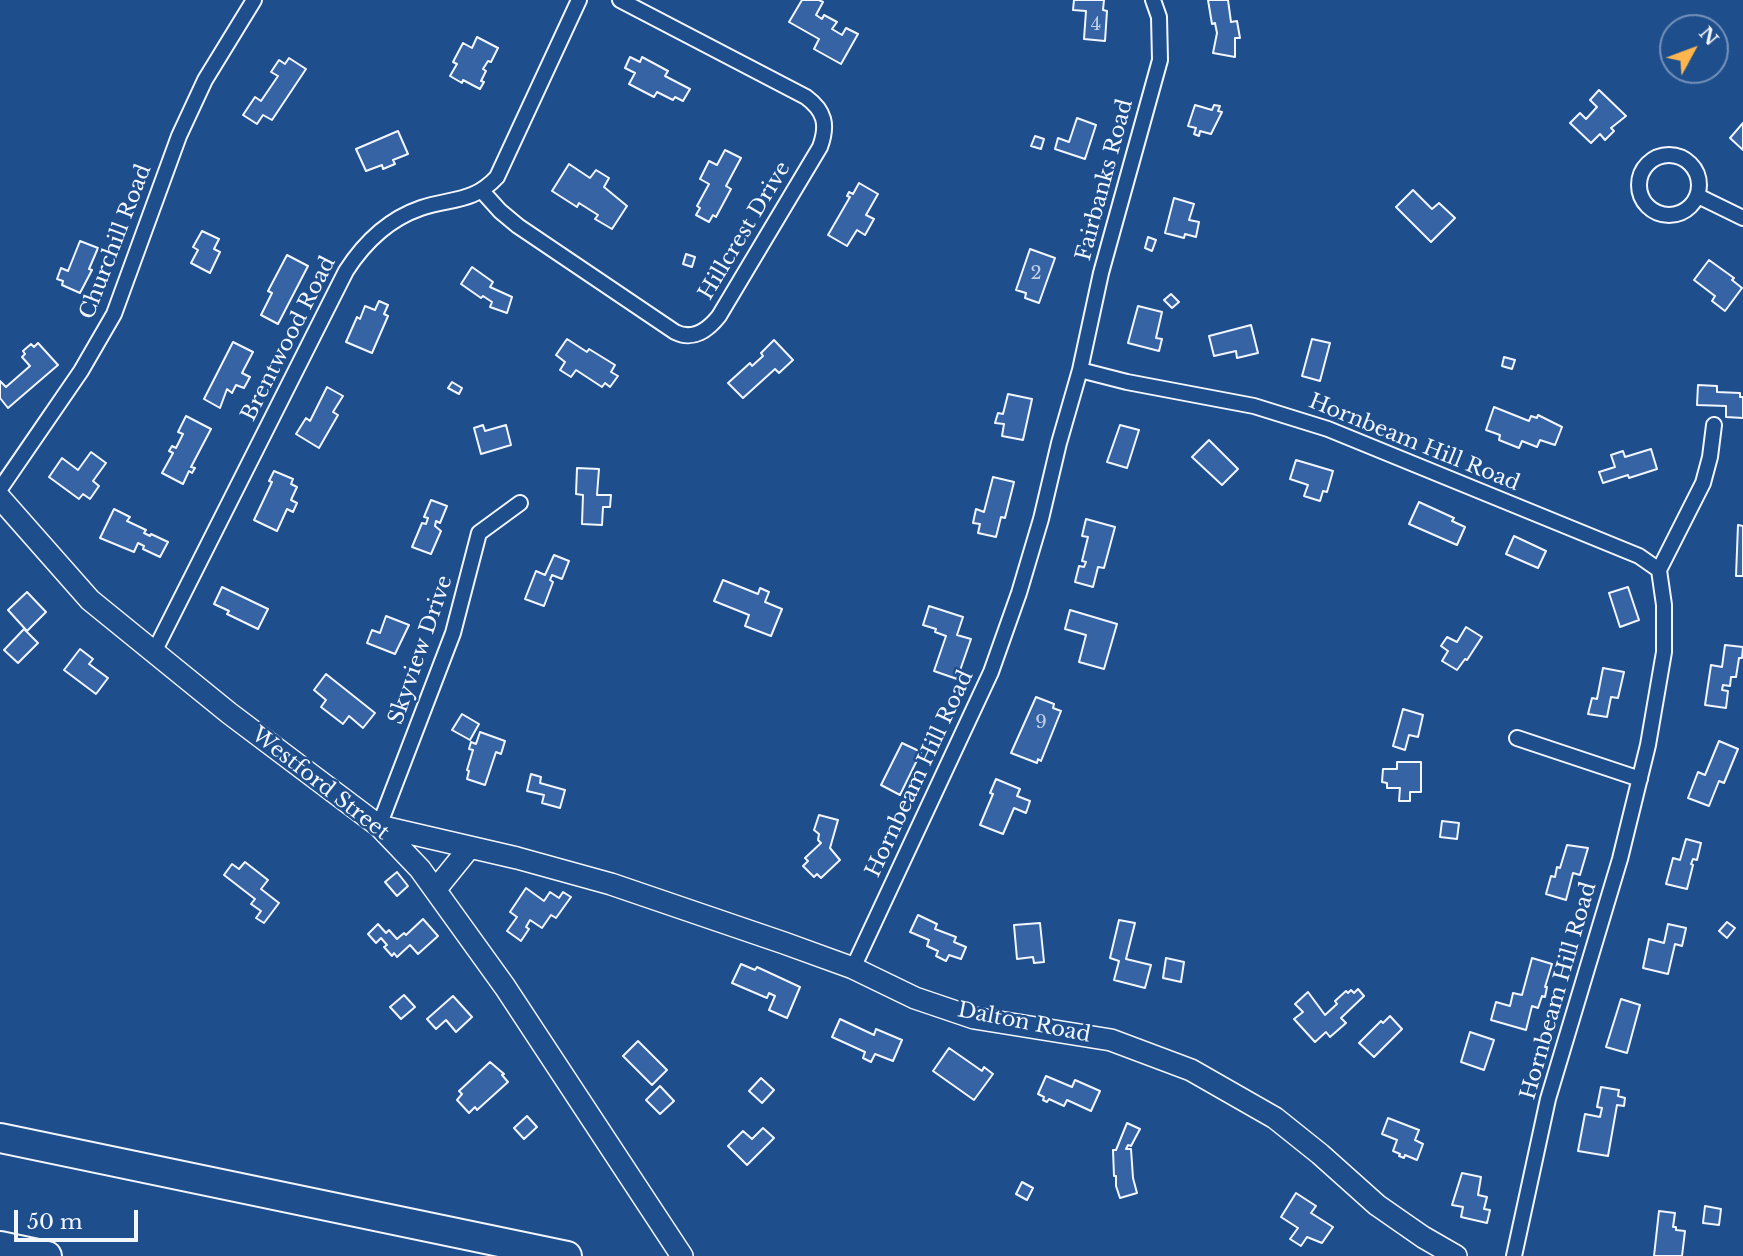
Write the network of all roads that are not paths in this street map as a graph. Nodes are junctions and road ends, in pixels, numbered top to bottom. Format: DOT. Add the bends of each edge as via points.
graph roads {
  1 [pos="254,0"];
  2 [pos="579,0"];
  3 [pos="620,0"];
  4 [pos="1153,0"];
  5 [pos="482,191"];
  6 [pos="1698,196"];
  7 [pos="1743,218"];
  8 [pos="1080,370"];
  9 [pos="1714,425"];
  10 [pos="0,489"];
  11 [pos="0,498"];
  12 [pos="520,503"];
  13 [pos="1660,570"];
  14 [pos="154,652"];
  15 [pos="1517,738"];
  16 [pos="1640,779"];
  17 [pos="379,826"];
  18 [pos="470,847"];
  19 [pos="436,889"];
  20 [pos="853,968"];
  21 [pos="0,1138"];
  22 [pos="0,1246"];
  23 [pos="47,1256"];
  24 [pos="567,1256"];
  25 [pos="681,1256"];
  26 [pos="1456,1256"];
  27 [pos="1514,1256"];
  1 -- 10 [label="street, Churchill Road" via="205,80 179,136 114,314"];
  2 -- 5 [label="street" via="502,169"];
  3 -- 5 [label="street, Hillcrest Drive" via="806,97 823,114 820,147 719,316 694,335 675,332 518,226"];
  4 -- 8 [label="street, Fairbanks Road" via="1159,17 1160,60 1101,273"];
  5 -- 14 [label="street, Brentwood Road" via="405,216 377,234 354,258"];
  6 -- 6 [label="street" via="1693,166 1675,155 1654,158 1640,174 1644,202 1658,214 1686,211"];
  6 -- 7 [label="street"];
  8 -- 13 [label="street, Hornbeam Hill Road" via="1254,406 1328,429 1639,556"];
  8 -- 20 [label="street, Hornbeam Hill Road" via="1041,519 991,672"];
  9 -- 13 [label="street" via="1703,483"];
  11 -- 14 [label="street, Westford Street" via="90,600"];
  12 -- 17 [label="street, Skyview Drive" via="479,533 453,632"];
  13 -- 16 [label="street, Hornbeam Hill Road" via="1664,652"];
  14 -- 17 [label="street, Westford Street"];
  15 -- 16 [label="street"];
  16 -- 27 [label="street, Hornbeam Hill Road" via="1548,1099"];
  17 -- 18 [label="street, Dalton Road"];
  17 -- 19 [label="street, Westford Street"];
  18 -- 19 [label="street"];
  18 -- 20 [label="street, Dalton Road" via="611,884"];
  19 -- 25 [label="street, Westford Street"];
  20 -- 26 [label="street, Dalton Road" via="915,998 974,1018 1111,1040 1191,1070 1275,1118 1377,1205"];
  21 -- 24 [label="highway"];
  22 -- 23 [label="highway"];
}
